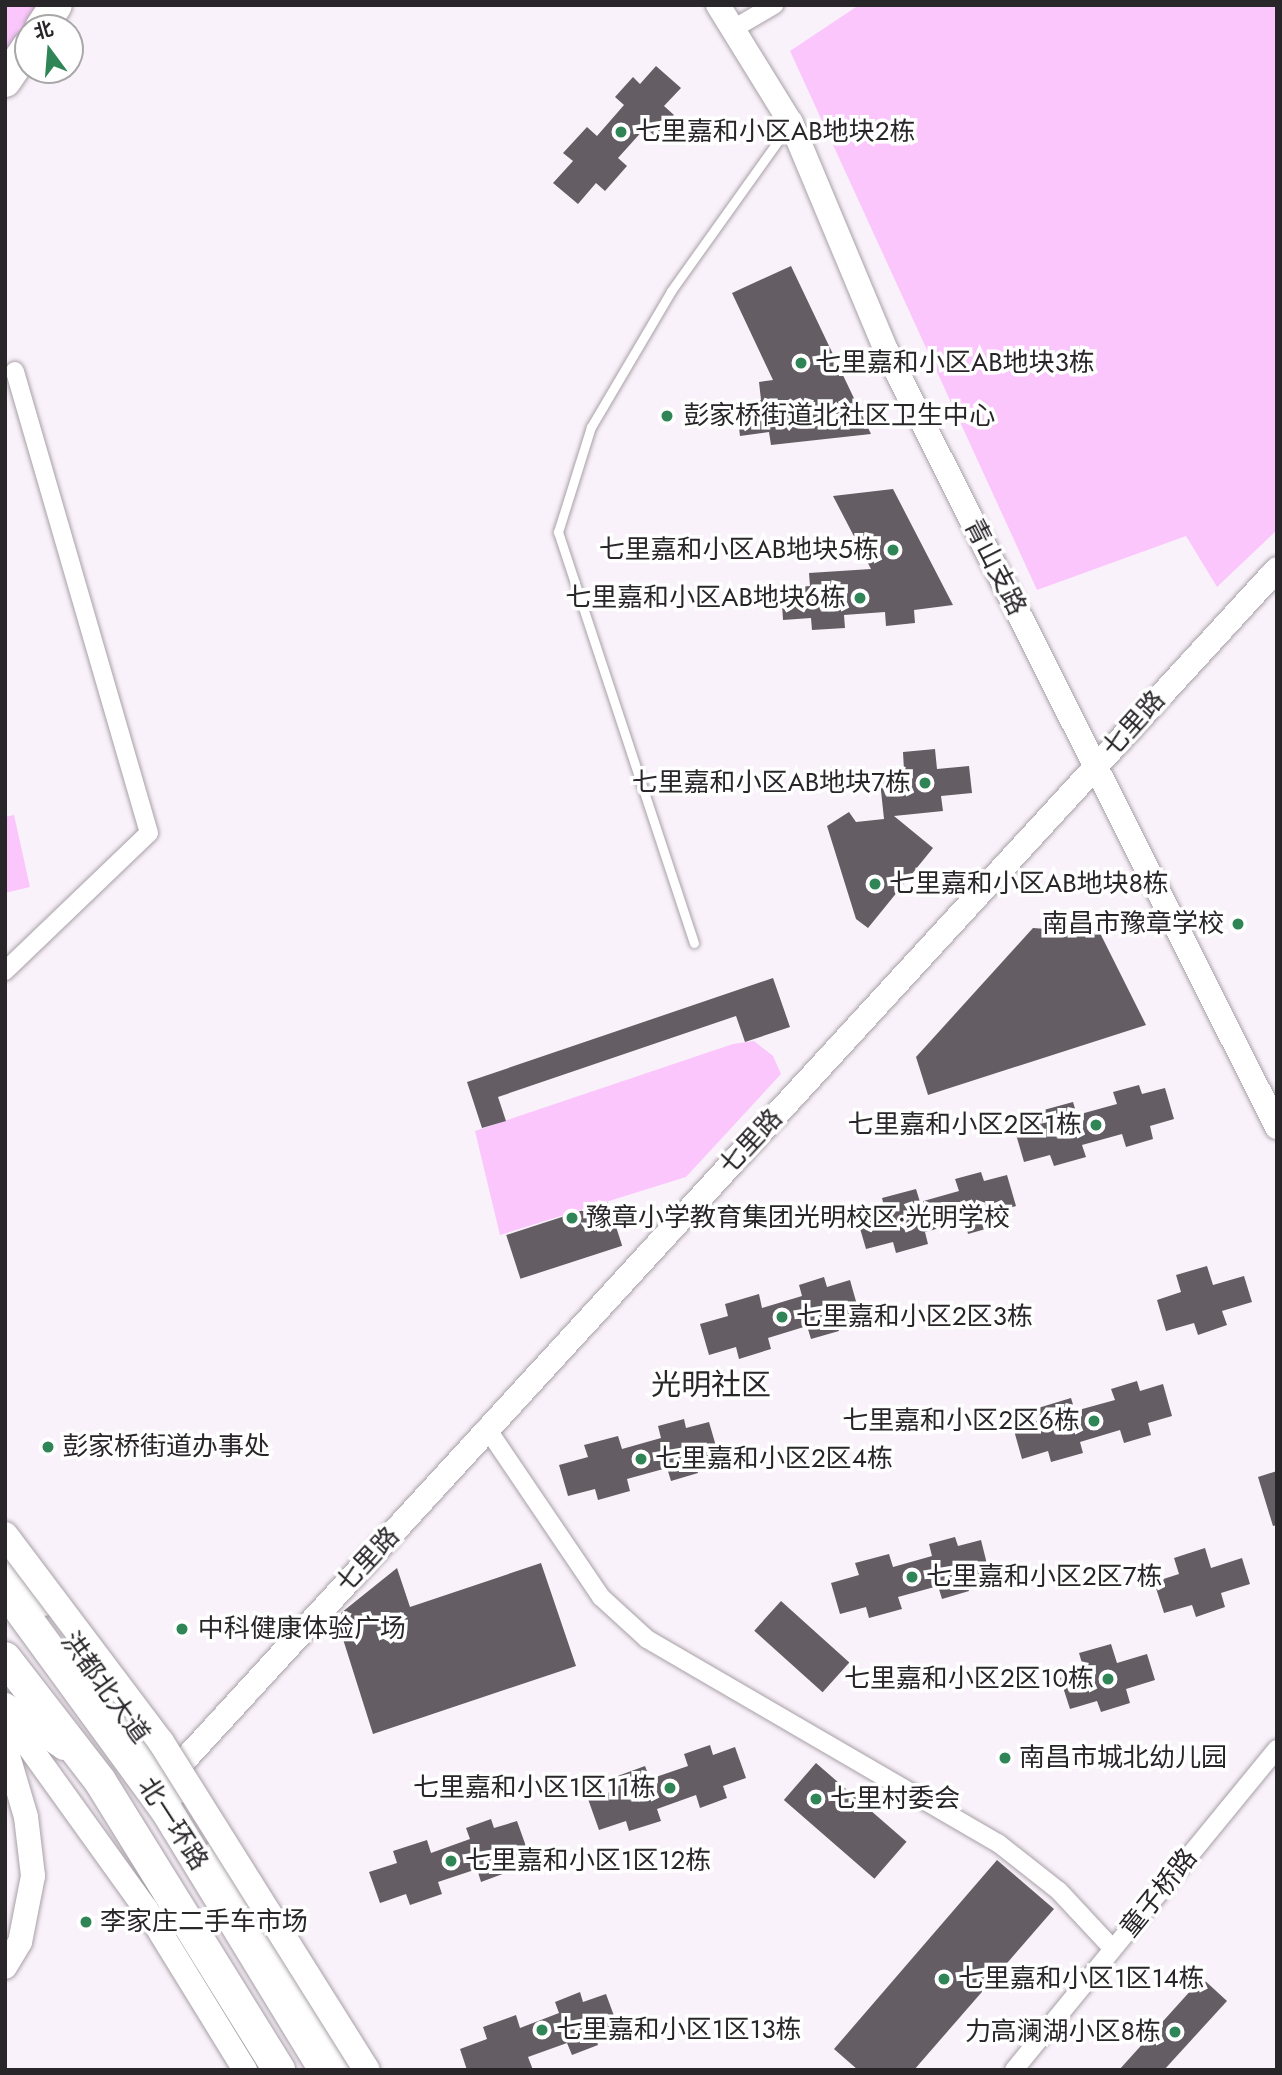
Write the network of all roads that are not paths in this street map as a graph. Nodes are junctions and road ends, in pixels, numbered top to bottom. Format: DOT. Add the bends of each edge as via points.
graph roads {
  1 [pos="718,5"];
  2 [pos="774,5"];
  3 [pos="733,29"];
  4 [pos="791,123"];
  5 [pos="15,371"];
  6 [pos="1277,569"];
  7 [pos="1096,767"];
  8 [pos="694,943"];
  9 [pos="5,971"];
  10 [pos="1277,1127"];
  11 [pos="488,1430"];
  12 [pos="5,1535"];
  13 [pos="5,1564"];
  14 [pos="5,1589"];
  15 [pos="5,1658"];
  16 [pos="5,1706"];
  17 [pos="5,1713"];
  18 [pos="5,1746"];
  19 [pos="1277,1749"];
  20 [pos="169,1777"];
  21 [pos="1113,1949"];
  22 [pos="5,1967"];
  23 [pos="245,2070"];
  24 [pos="270,2070"];
  25 [pos="279,2070"];
  26 [pos="325,2070"];
  27 [pos="349,2070"];
  28 [pos="366,2070"];
  29 [pos="1014,2070"];
  1 -- 3 [label="street, 青山支路"];
  2 -- 3 [label="street"];
  3 -- 4 [label="street, 青山支路"];
  4 -- 7 [label="street, 青山支路" via="886,350"];
  4 -- 8 [label="lane" via="671,291 591,427 558,532"];
  5 -- 9 [label="street" via="149,833"];
  6 -- 7 [label="street, 七里路"];
  7 -- 10 [label="street, 青山支路"];
  7 -- 11 [label="street, 七里路"];
  11 -- 20 [label="street, 七里路"];
  11 -- 21 [label="street" via="601,1597 647,1639 998,1843 1059,1891"];
  12 -- 28 [label="main road, bridge" via="161,1742"];
  13 -- 20 [label="main road, 洪都北大道" via="36,1591"];
  14 -- 26 [label="highway, 北一环路" via="167,1811"];
  15 -- 25 [label="highway, 北一环路" via="100,1781"];
  16 -- 24 [label="main road" via="57,1739 84,1769"];
  17 -- 23 [label="street" via="146,1909"];
  18 -- 22 [label="street" via="26,1817 33,1876 20,1942"];
  19 -- 21 [label="street, 童子桥路"];
  20 -- 27 [label="main road, 洪都北大道"];
  21 -- 29 [label="street, 童子桥路"];
}
